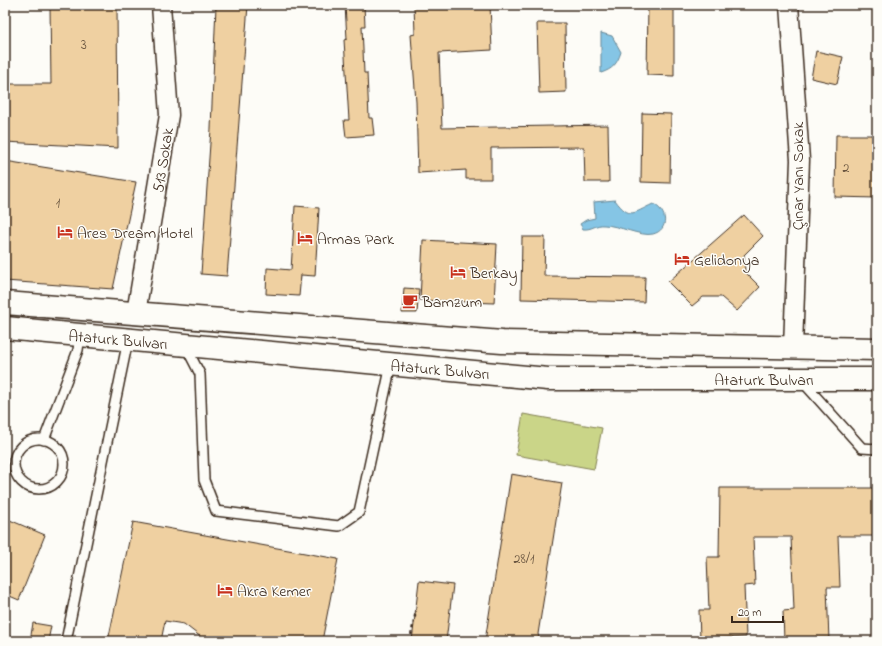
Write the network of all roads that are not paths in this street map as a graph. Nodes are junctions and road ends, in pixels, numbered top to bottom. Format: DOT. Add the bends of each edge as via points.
graph roads {
  1 [pos="161,5"];
  2 [pos="789,5"];
  3 [pos="5,303"];
  4 [pos="136,313"];
  5 [pos="5,328"];
  6 [pos="80,336"];
  7 [pos="128,340"];
  8 [pos="185,346"];
  9 [pos="793,347"];
  10 [pos="877,348"];
  11 [pos="393,364"];
  12 [pos="800,378"];
  13 [pos="877,379"];
  14 [pos="44,440"];
  15 [pos="877,449"];
  16 [pos="66,641"];
  1 -- 4 [label="street, 513 Sokak" via="169,115"];
  2 -- 9 [label="street, Çınar Yanı Sokak" via="800,160"];
  3 -- 4 [label="main road, Ataturk Bulvarı"];
  4 -- 9 [label="main road, Ataturk Bulvarı" via="502,342"];
  5 -- 6 [label="main road, Ataturk Bulvarı"];
  6 -- 7 [label="main road, Ataturk Bulvarı"];
  6 -- 14 [label="lane" via="78,350"];
  7 -- 8 [label="main road, Ataturk Bulvarı"];
  7 -- 16 [label="lane"];
  8 -- 11 [label="main road, Ataturk Bulvarı"];
  8 -- 11 [label="lane" via="200,374 204,480 216,511 339,526 359,512"];
  9 -- 10 [label="main road, Ataturk Bulvarı"];
  11 -- 12 [label="main road, Ataturk Bulvarı" via="548,379"];
  12 -- 13 [label="main road, Ataturk Bulvarı"];
  12 -- 15 [label="lane" via="862,448"];
  14 -- 14 [label="lane" via="34,440 25,444 17,452 14,465 17,477 23,484 39,490 49,487 60,478 63,469 62,455 58,448"];
}
